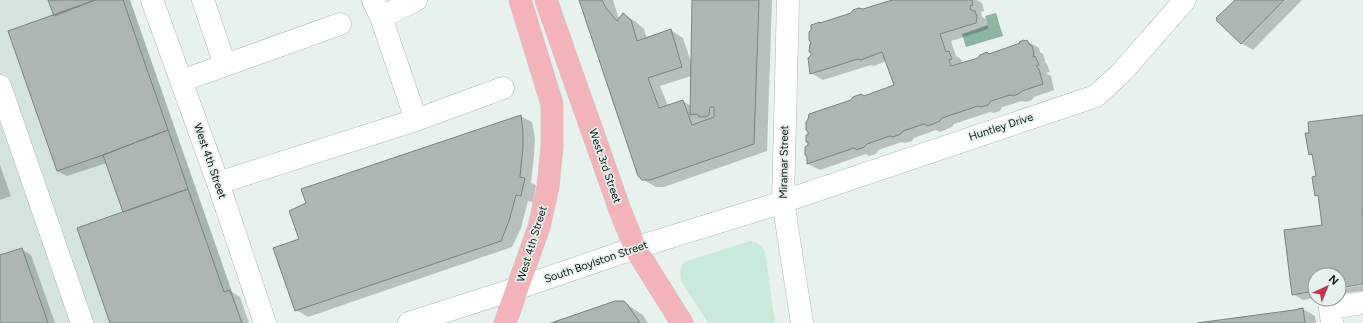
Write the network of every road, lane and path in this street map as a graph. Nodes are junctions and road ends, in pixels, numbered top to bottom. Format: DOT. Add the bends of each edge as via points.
graph roads {
  1 [pos="152,0"];
  2 [pos="203,0"];
  3 [pos="416,0"];
  4 [pos="520,0"];
  5 [pos="546,0"];
  6 [pos="788,0"];
  7 [pos="1185,0"];
  8 [pos="377,9"];
  9 [pos="340,24"];
  10 [pos="225,65"];
  11 [pos="181,81"];
  12 [pos="0,86"];
  13 [pos="503,88"];
  14 [pos="416,120"];
  15 [pos="218,183"];
  16 [pos="783,201"];
  17 [pos="635,248"];
  18 [pos="518,288"];
  19 [pos="1363,303"];
  20 [pos="82,323"];
  21 [pos="265,323"];
  22 [pos="409,323"];
  23 [pos="505,323"];
  24 [pos="682,323"];
  25 [pos="802,323"];
  26 [pos="1332,323"];
  1 -- 11 [label="street, West 4th Street"];
  2 -- 10 [label="street"];
  3 -- 8 [label="street"];
  4 -- 18 [label="main road, West 4th Street" via="552,104 552,146 548,187 539,228"];
  5 -- 17 [label="main road, West 3rd Street"];
  6 -- 16 [label="street, Miramar Street"];
  7 -- 16 [label="street, Huntley Drive" via="1122,72 1096,96"];
  8 -- 14 [label="street"];
  9 -- 10 [label="street"];
  10 -- 11 [label="street"];
  11 -- 15 [label="street, West 4th Street"];
  12 -- 20 [label="street"];
  13 -- 14 [label="street"];
  14 -- 15 [label="street"];
  15 -- 21 [label="street, West 4th Street"];
  16 -- 17 [label="street, South Boylston Street"];
  16 -- 25 [label="street, Miramar Street"];
  17 -- 18 [label="street, South Boylston Street"];
  17 -- 24 [label="main road, West 3rd Street"];
  18 -- 22 [label="street, South Boylston Street"];
  18 -- 23 [label="main road, West 4th Street"];
  19 -- 26 [label="street" via="1330,308"];
}
